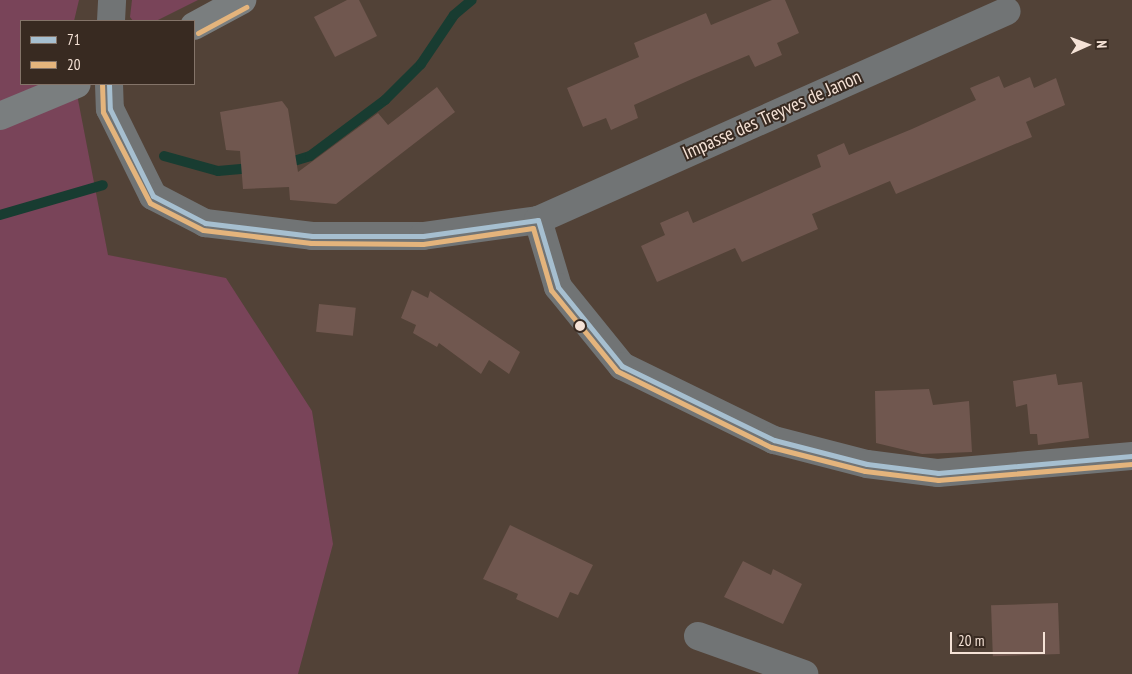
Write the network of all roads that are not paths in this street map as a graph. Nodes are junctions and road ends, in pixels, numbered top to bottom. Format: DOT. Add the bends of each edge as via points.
graph roads {
  1 [pos="112,0"];
  2 [pos="242,0"];
  3 [pos="1007,11"];
  4 [pos="111,20"];
  5 [pos="195,25"];
  6 [pos="75,85"];
  7 [pos="109,85"];
  8 [pos="0,116"];
  9 [pos="538,220"];
  10 [pos="1132,456"];
  11 [pos="698,636"];
  12 [pos="804,674"];
  1 -- 4 [label="street"];
  2 -- 5 [label="main road"];
  3 -- 9 [label="street, Impasse des Treyves de Janon"];
  6 -- 8 [label="main road"];
  7 -- 9 [label="street, Impasse des Treyves de Janon" via="110,109 152,196 206,222 312,236 423,236"];
  9 -- 10 [label="street" via="558,286 622,366 774,440 868,464 938,473"];
  11 -- 12 [label="street"];
}
